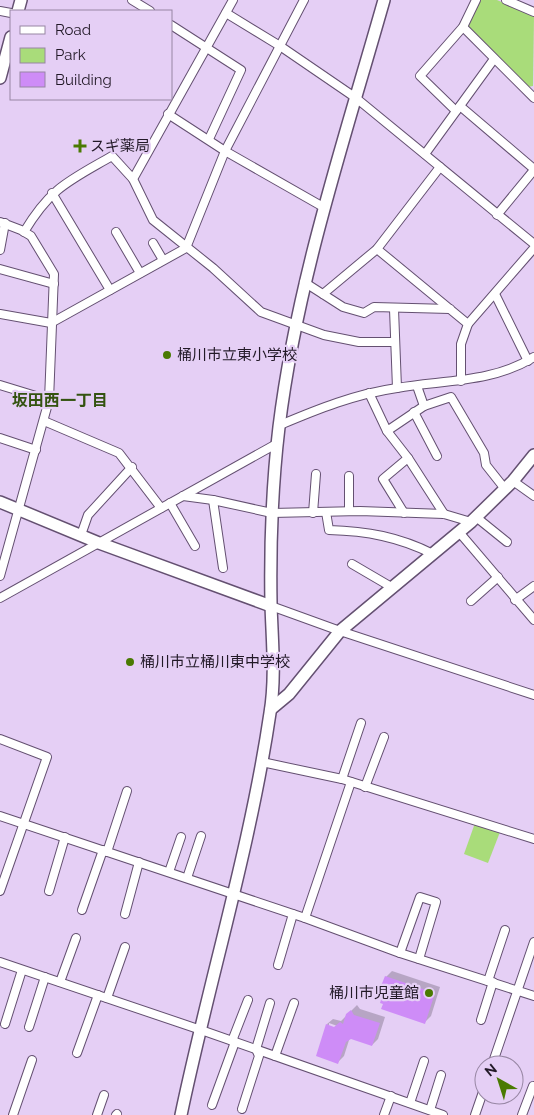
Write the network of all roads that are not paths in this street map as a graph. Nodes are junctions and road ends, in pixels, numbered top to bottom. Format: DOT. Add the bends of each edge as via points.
graph roads {
  1 [pos="133,0"];
  2 [pos="233,0"];
  3 [pos="304,0"];
  4 [pos="384,0"];
  5 [pos="476,0"];
  6 [pos="506,0"];
  7 [pos="148,10"];
  8 [pos="534,12"];
  9 [pos="226,13"];
  10 [pos="172,26"];
  11 [pos="464,27"];
  12 [pos="10,41"];
  13 [pos="280,46"];
  14 [pos="206,48"];
  15 [pos="494,59"];
  16 [pos="0,78"];
  17 [pos="533,94"];
  18 [pos="356,98"];
  19 [pos="458,108"];
  20 [pos="168,114"];
  21 [pos="209,139"];
  22 [pos="226,151"];
  23 [pos="425,154"];
  24 [pos="440,167"];
  25 [pos="534,170"];
  26 [pos="133,179"];
  27 [pos="52,193"];
  28 [pos="325,208"];
  29 [pos="497,215"];
  30 [pos="3,222"];
  31 [pos="24,232"];
  32 [pos="116,232"];
  33 [pos="153,243"];
  34 [pos="534,246"];
  35 [pos="186,248"];
  36 [pos="377,249"];
  37 [pos="0,250"];
  38 [pos="163,260"];
  39 [pos="0,269"];
  40 [pos="140,273"];
  41 [pos="304,282"];
  42 [pos="54,284"];
  43 [pos="110,290"];
  44 [pos="323,294"];
  45 [pos="494,294"];
  46 [pos="394,309"];
  47 [pos="450,309"];
  48 [pos="0,314"];
  49 [pos="51,322"];
  50 [pos="297,324"];
  51 [pos="468,324"];
  52 [pos="395,342"];
  53 [pos="531,359"];
  54 [pos="461,381"];
  55 [pos="0,386"];
  56 [pos="417,386"];
  57 [pos="397,388"];
  58 [pos="369,394"];
  59 [pos="49,400"];
  60 [pos="424,406"];
  61 [pos="414,412"];
  62 [pos="44,421"];
  63 [pos="280,424"];
  64 [pos="387,431"];
  65 [pos="0,438"];
  66 [pos="278,443"];
  67 [pos="36,450"];
  68 [pos="437,456"];
  69 [pos="534,456"];
  70 [pos="408,458"];
  71 [pos="132,467"];
  72 [pos="316,474"];
  73 [pos="349,476"];
  74 [pos="509,485"];
  75 [pos="183,496"];
  76 [pos="534,496"];
  77 [pos="213,500"];
  78 [pos="0,502"];
  79 [pos="170,503"];
  80 [pos="161,508"];
  81 [pos="19,510"];
  82 [pos="349,511"];
  83 [pos="326,512"];
  84 [pos="313,513"];
  85 [pos="404,513"];
  86 [pos="272,514"];
  87 [pos="444,514"];
  88 [pos="474,519"];
  89 [pos="459,532"];
  90 [pos="81,535"];
  91 [pos="99,542"];
  92 [pos="507,542"];
  93 [pos="195,546"];
  94 [pos="433,554"];
  95 [pos="352,564"];
  96 [pos="223,568"];
  97 [pos="1,572"];
  98 [pos="498,577"];
  99 [pos="534,586"];
  100 [pos="393,588"];
  101 [pos="0,598"];
  102 [pos="515,600"];
  103 [pos="471,601"];
  104 [pos="271,606"];
  105 [pos="534,620"];
  106 [pos="340,631"];
  107 [pos="534,694"];
  108 [pos="271,709"];
  109 [pos="361,723"];
  110 [pos="384,737"];
  111 [pos="0,739"];
  112 [pos="262,762"];
  113 [pos="342,779"];
  114 [pos="351,782"];
  115 [pos="365,786"];
  116 [pos="127,791"];
  117 [pos="0,816"];
  118 [pos="23,824"];
  119 [pos="181,836"];
  120 [pos="201,836"];
  121 [pos="65,838"];
  122 [pos="534,839"];
  123 [pos="105,851"];
  124 [pos="139,862"];
  125 [pos="169,872"];
  126 [pos="187,878"];
  127 [pos="0,891"];
  128 [pos="49,891"];
  129 [pos="233,894"];
  130 [pos="82,910"];
  131 [pos="125,914"];
  132 [pos="293,914"];
  133 [pos="305,918"];
  134 [pos="505,930"];
  135 [pos="76,938"];
  136 [pos="534,942"];
  137 [pos="125,947"];
  138 [pos="400,953"];
  139 [pos="419,959"];
  140 [pos="0,962"];
  141 [pos="278,966"];
  142 [pos="22,970"];
  143 [pos="45,977"];
  144 [pos="60,982"];
  145 [pos="491,982"];
  146 [pos="518,990"];
  147 [pos="98,995"];
  148 [pos="534,996"];
  149 [pos="108,998"];
  150 [pos="248,1000"];
  151 [pos="270,1003"];
  152 [pos="294,1003"];
  153 [pos="481,1020"];
  154 [pos="5,1024"];
  155 [pos="29,1028"];
  156 [pos="201,1030"];
  157 [pos="234,1041"];
  158 [pos="256,1049"];
  159 [pos="77,1054"];
  160 [pos="495,1055"];
  161 [pos="275,1056"];
  162 [pos="32,1060"];
  163 [pos="424,1061"];
  164 [pos="440,1075"];
  165 [pos="533,1086"];
  166 [pos="104,1095"];
  167 [pos="391,1096"];
  168 [pos="410,1103"];
  169 [pos="212,1105"];
  170 [pos="242,1110"];
  171 [pos="430,1110"];
  172 [pos="13,1115"];
  173 [pos="97,1115"];
  174 [pos="181,1115"];
  175 [pos="384,1115"];
  176 [pos="444,1115"];
  177 [pos="522,1115"];
  1 -- 7 [label="street"];
  2 -- 9 [label="street"];
  3 -- 13 [label="street"];
  4 -- 18 [label="street"];
  5 -- 11 [label="street"];
  6 -- 8 [label="street"];
  9 -- 13 [label="street"];
  9 -- 14 [label="street"];
  10 -- 14 [label="street"];
  11 -- 15 [label="street"];
  11 -- 19 [label="street" via="420,76"];
  12 -- 16 [label="street"];
  13 -- 18 [label="street"];
  13 -- 22 [label="street"];
  14 -- 20 [label="street"];
  14 -- 21 [label="street" via="241,70"];
  15 -- 17 [label="street"];
  15 -- 19 [label="street"];
  18 -- 23 [label="street"];
  18 -- 28 [label="street"];
  19 -- 23 [label="street"];
  19 -- 25 [label="street"];
  20 -- 21 [label="street"];
  20 -- 26 [label="street"];
  21 -- 22 [label="street"];
  22 -- 28 [label="street"];
  22 -- 35 [label="street"];
  23 -- 24 [label="street"];
  24 -- 29 [label="street"];
  24 -- 36 [label="street"];
  25 -- 29 [label="street"];
  26 -- 27 [label="street" via="112,156"];
  26 -- 35 [label="street" via="153,220"];
  27 -- 31 [label="street"];
  27 -- 43 [label="street"];
  28 -- 41 [label="street"];
  29 -- 34 [label="street"];
  30 -- 31 [label="street"];
  30 -- 37 [label="street"];
  31 -- 42 [label="street" via="31,236 54,274"];
  32 -- 40 [label="street"];
  33 -- 38 [label="street"];
  34 -- 45 [label="street"];
  35 -- 38 [label="street"];
  35 -- 50 [label="street" via="261,312"];
  36 -- 44 [label="street"];
  36 -- 47 [label="street"];
  38 -- 40 [label="street"];
  39 -- 42 [label="street"];
  40 -- 43 [label="street"];
  41 -- 44 [label="street"];
  41 -- 50 [label="street"];
  42 -- 49 [label="street"];
  43 -- 49 [label="street"];
  44 -- 46 [label="street" via="343,307 364,313 374,307"];
  45 -- 51 [label="street"];
  45 -- 53 [label="street"];
  46 -- 47 [label="street"];
  46 -- 52 [label="street"];
  47 -- 51 [label="street"];
  48 -- 49 [label="street"];
  49 -- 59 [label="street"];
  50 -- 52 [label="street" via="324,335 359,342"];
  50 -- 63 [label="street"];
  51 -- 54 [label="street" via="461,344"];
  52 -- 57 [label="street"];
  53 -- 54 [label="street" via="498,373"];
  54 -- 56 [label="street"];
  55 -- 59 [label="street"];
  56 -- 57 [label="street"];
  56 -- 60 [label="street"];
  57 -- 58 [label="street"];
  58 -- 63 [label="street" via="337,401"];
  58 -- 64 [label="street"];
  59 -- 62 [label="street"];
  60 -- 61 [label="street"];
  60 -- 74 [label="street" via="451,397 484,453 486,465"];
  61 -- 64 [label="street"];
  61 -- 68 [label="street"];
  62 -- 67 [label="street"];
  62 -- 71 [label="street" via="119,453"];
  63 -- 66 [label="street"];
  64 -- 70 [label="street"];
  65 -- 67 [label="street"];
  66 -- 75 [label="street"];
  66 -- 86 [label="street"];
  67 -- 81 [label="street"];
  69 -- 74 [label="street"];
  70 -- 85 [label="street" via="383,479"];
  70 -- 87 [label="street"];
  71 -- 80 [label="street"];
  71 -- 90 [label="street" via="88,515"];
  72 -- 84 [label="street"];
  73 -- 82 [label="street"];
  74 -- 76 [label="street"];
  74 -- 88 [label="street"];
  75 -- 77 [label="street"];
  75 -- 79 [label="street"];
  77 -- 86 [label="street"];
  77 -- 96 [label="street"];
  78 -- 81 [label="street"];
  79 -- 80 [label="street"];
  79 -- 93 [label="street"];
  80 -- 91 [label="street"];
  81 -- 90 [label="street"];
  81 -- 97 [label="street"];
  82 -- 83 [label="street"];
  82 -- 85 [label="street"];
  83 -- 84 [label="street"];
  83 -- 94 [label="street" via="329,530 379,534 409,542"];
  84 -- 86 [label="street"];
  85 -- 87 [label="street"];
  86 -- 104 [label="street"];
  87 -- 88 [label="street"];
  88 -- 89 [label="street"];
  88 -- 92 [label="street"];
  89 -- 94 [label="street"];
  89 -- 98 [label="street"];
  90 -- 91 [label="street"];
  91 -- 101 [label="street"];
  91 -- 104 [label="street"];
  94 -- 100 [label="street"];
  95 -- 100 [label="street"];
  98 -- 102 [label="street"];
  98 -- 103 [label="street"];
  99 -- 102 [label="street"];
  100 -- 106 [label="street"];
  102 -- 105 [label="street"];
  104 -- 106 [label="street"];
  104 -- 108 [label="street"];
  106 -- 107 [label="street"];
  106 -- 108 [label="street" via="289,694"];
  108 -- 112 [label="street"];
  109 -- 113 [label="street"];
  110 -- 115 [label="street"];
  111 -- 118 [label="street" via="47,757"];
  112 -- 113 [label="street"];
  112 -- 129 [label="street"];
  113 -- 114 [label="street"];
  114 -- 115 [label="street"];
  114 -- 133 [label="street"];
  115 -- 122 [label="street"];
  116 -- 123 [label="street"];
  117 -- 118 [label="street"];
  118 -- 121 [label="street"];
  118 -- 127 [label="street"];
  119 -- 125 [label="street"];
  120 -- 126 [label="street"];
  121 -- 123 [label="street"];
  121 -- 128 [label="street"];
  123 -- 124 [label="street"];
  123 -- 130 [label="street"];
  124 -- 125 [label="street"];
  124 -- 131 [label="street"];
  125 -- 126 [label="street"];
  126 -- 129 [label="street"];
  129 -- 132 [label="street"];
  129 -- 156 [label="street"];
  132 -- 133 [label="street"];
  132 -- 141 [label="street"];
  133 -- 138 [label="street"];
  134 -- 145 [label="street"];
  135 -- 144 [label="street"];
  136 -- 146 [label="street"];
  137 -- 149 [label="street"];
  138 -- 139 [label="street"];
  138 -- 139 [label="street" via="420,896 436,902"];
  139 -- 145 [label="street"];
  140 -- 142 [label="street"];
  142 -- 143 [label="street"];
  142 -- 154 [label="street"];
  143 -- 144 [label="street"];
  143 -- 155 [label="street"];
  144 -- 147 [label="street"];
  145 -- 146 [label="street"];
  145 -- 153 [label="street"];
  146 -- 148 [label="street"];
  146 -- 160 [label="street"];
  147 -- 149 [label="street"];
  147 -- 159 [label="street"];
  149 -- 156 [label="street"];
  150 -- 157 [label="street"];
  151 -- 158 [label="street"];
  152 -- 161 [label="street"];
  156 -- 157 [label="street"];
  156 -- 174 [label="street"];
  157 -- 158 [label="street"];
  157 -- 169 [label="street"];
  158 -- 161 [label="street"];
  158 -- 170 [label="street" via="259,1056"];
  161 -- 167 [label="street"];
  162 -- 172 [label="street"];
  163 -- 168 [label="street"];
  164 -- 171 [label="street"];
  165 -- 177 [label="street"];
  166 -- 173 [label="street"];
  167 -- 168 [label="street"];
  167 -- 175 [label="street"];
  168 -- 171 [label="street"];
  171 -- 176 [label="street"];
}
